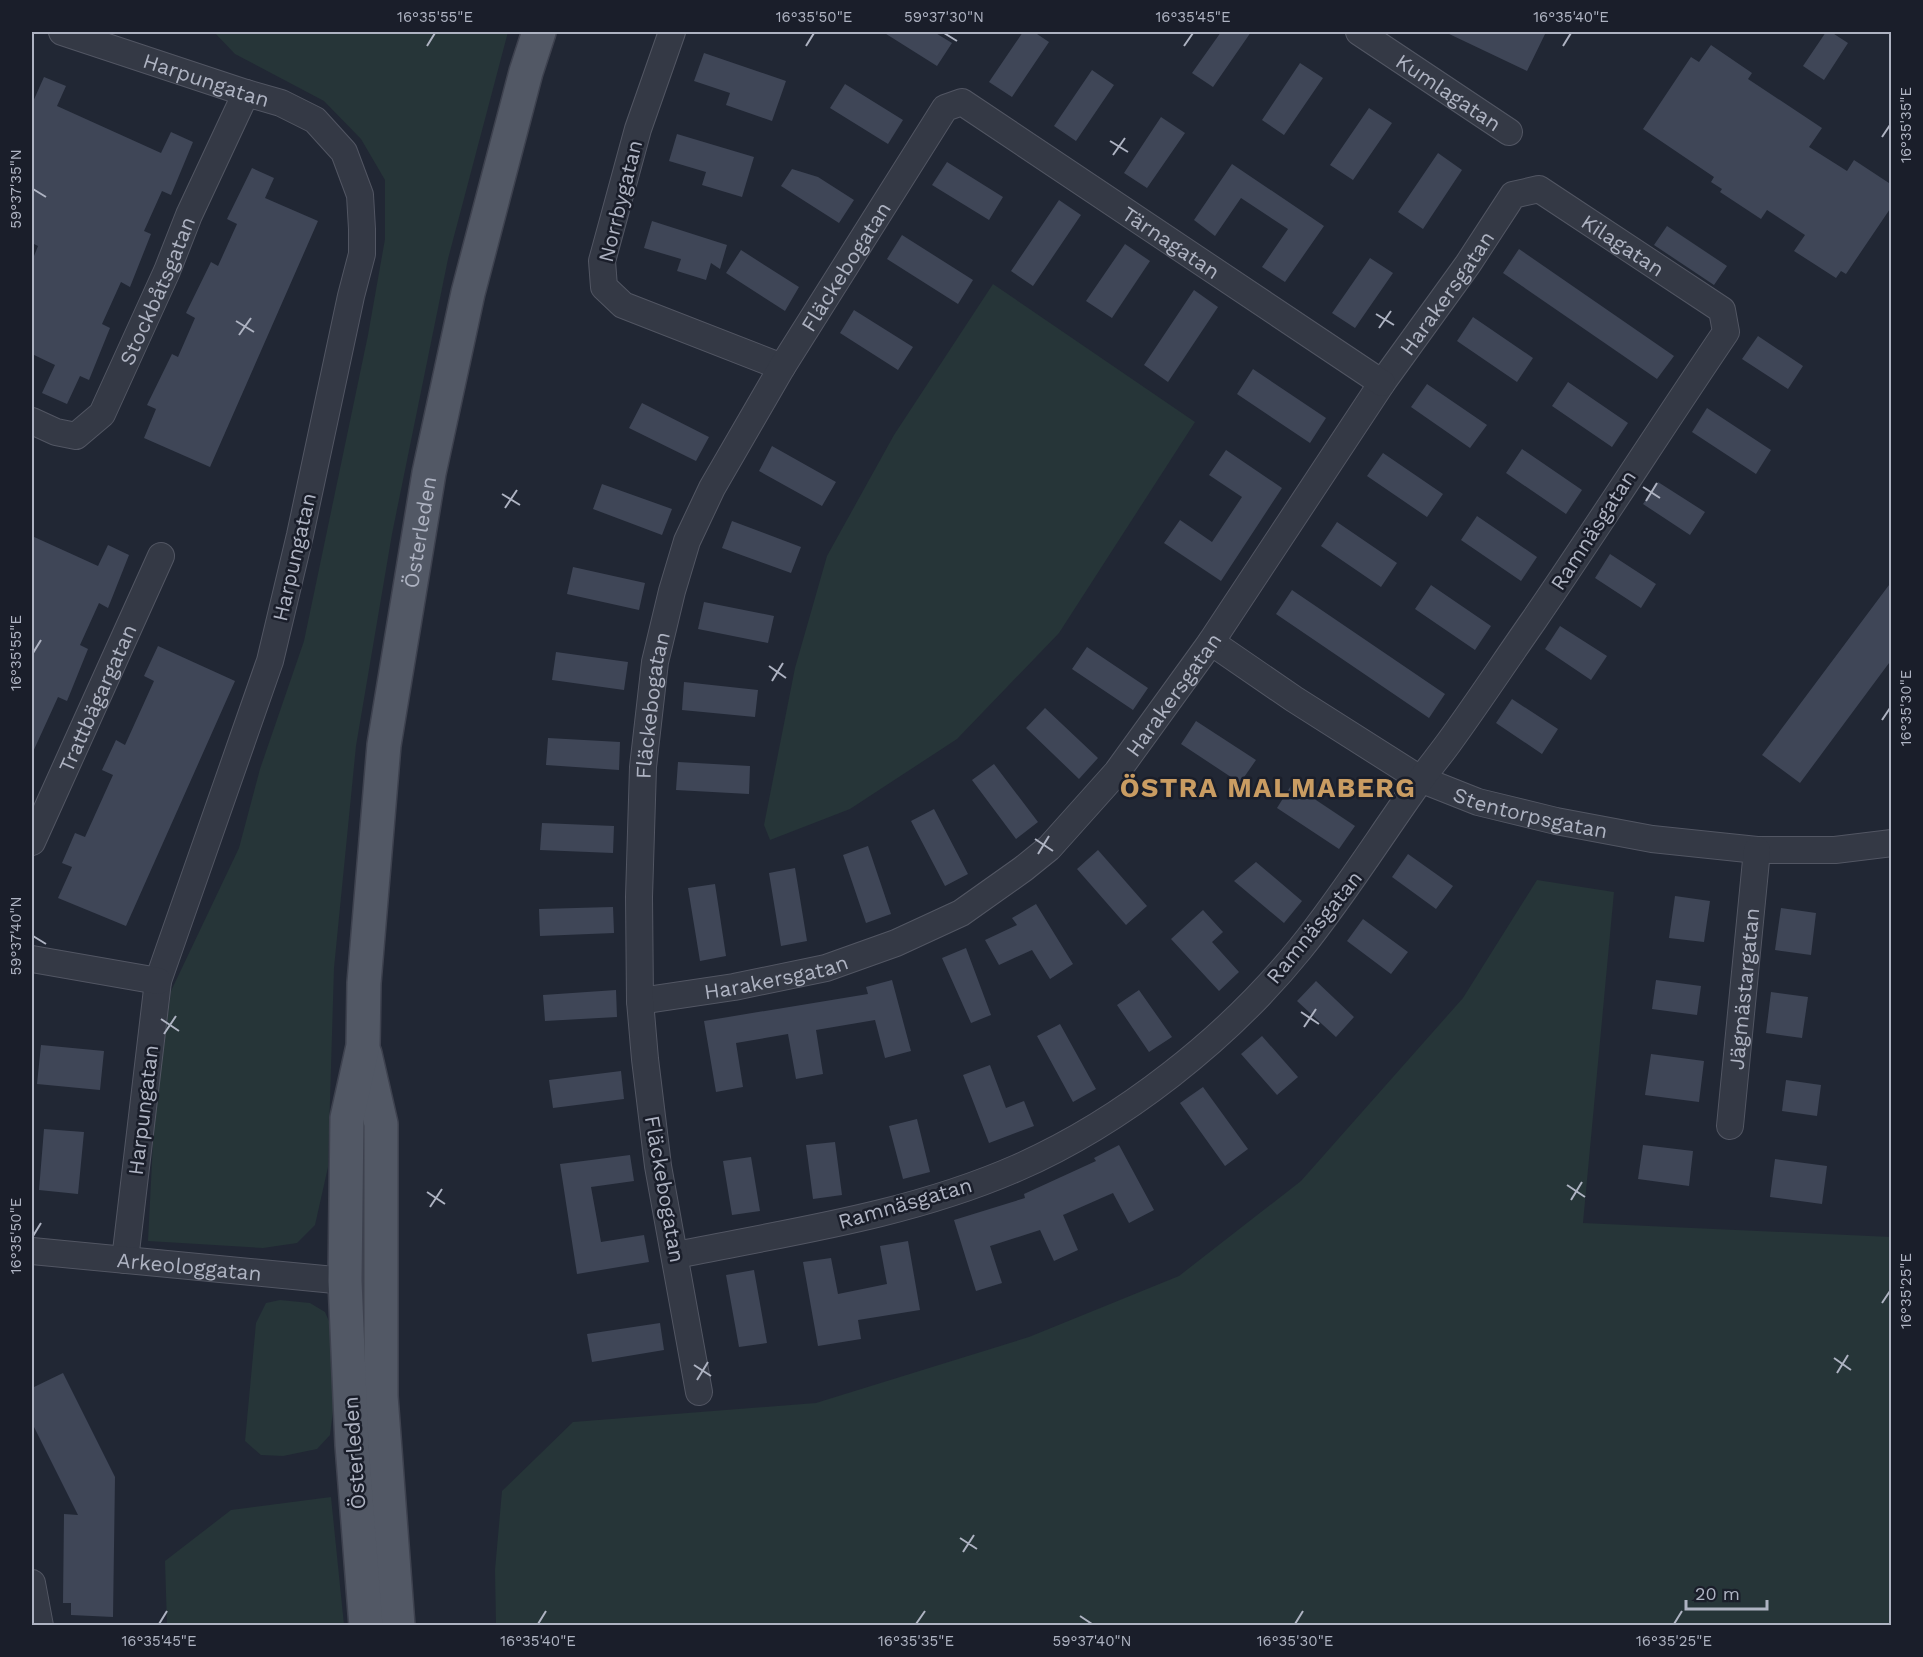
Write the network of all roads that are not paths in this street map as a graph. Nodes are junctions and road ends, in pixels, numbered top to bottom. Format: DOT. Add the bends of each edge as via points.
graph roads {
  1 [pos="62,32"];
  2 [pos="539,32"];
  3 [pos="672,32"];
  4 [pos="1359,32"];
  5 [pos="246,93"];
  6 [pos="962,102"];
  7 [pos="1509,132"];
  8 [pos="1515,195"];
  9 [pos="1724,316"];
  10 [pos="782,367"];
  11 [pos="1382,383"];
  12 [pos="32,421"];
  13 [pos="161,556"];
  14 [pos="1211,642"];
  15 [pos="1420,779"];
  16 [pos="32,842"];
  17 [pos="1892,843"];
  18 [pos="1757,850"];
  19 [pos="32,959"];
  20 [pos="158,981"];
  21 [pos="640,1001"];
  22 [pos="363,1046"];
  23 [pos="1730,1126"];
  24 [pos="32,1251"];
  25 [pos="676,1255"];
  26 [pos="124,1260"];
  27 [pos="345,1281"];
  28 [pos="382,1283"];
  29 [pos="699,1392"];
  30 [pos="32,1583"];
  31 [pos="40,1626"];
  32 [pos="366,1626"];
  33 [pos="398,1626"];
  1 -- 5 [label="street, Harpungatan"];
  2 -- 22 [label="main road, Österleden" via="468,293 429,473 384,745 364,983"];
  3 -- 10 [label="street, Norrbygatan" via="638,129 602,261 604,287 623,305"];
  4 -- 7 [label="street, Kumlagatan"];
  5 -- 12 [label="street, Stockbåtsgatan" via="102,414 76,436"];
  5 -- 20 [label="street, Harpungatan" via="281,103 315,120 344,152 360,195 362,254 270,661"];
  6 -- 10 [label="street, Fläckebogatan" via="945,108"];
  6 -- 11 [label="street, Tärnagatan"];
  8 -- 9 [label="street, Kilagatan" via="1539,189 1722,310"];
  8 -- 11 [label="street, Harakersgatan"];
  9 -- 15 [label="street, Ramnäsgatan" via="1726,332 1528,628"];
  10 -- 21 [label="street, Fläckebogatan" via="712,488 687,541 654,662 643,767"];
  11 -- 14 [label="street, Harakersgatan"];
  13 -- 16 [label="street, Trattbägargatan"];
  14 -- 15 [label="street, Stentorpsgatan"];
  14 -- 21 [label="street, Harakersgatan" via="1117,772 1076,819 1040,855 961,912 896,943 826,968"];
  15 -- 18 [label="street, Stentorpsgatan" via="1478,802 1556,821 1652,839"];
  15 -- 25 [label="street, Ramnäsgatan" via="1355,877 1298,951 1233,1023 1156,1086 1089,1130 1017,1169 940,1196 868,1216"];
  17 -- 18 [label="street, Stentorpsgatan" via="1834,850"];
  18 -- 23 [label="street, Jägmästargatan"];
  19 -- 20 [label="street"];
  20 -- 26 [label="street, Harpungatan"];
  21 -- 25 [label="street, Fläckebogatan" via="658,1166"];
  22 -- 27 [label="main road, Österleden" via="347,1118"];
  22 -- 28 [label="main road, Österleden" via="381,1124"];
  24 -- 26 [label="street, Arkeologgatan"];
  25 -- 29 [label="street, Fläckebogatan"];
  26 -- 27 [label="street, Arkeologgatan"];
  27 -- 28 [label="main road"];
  27 -- 32 [label="main road, Österleden"];
  28 -- 33 [label="main road, Österleden" via="381,1396"];
  30 -- 31 [label="street"];
}
